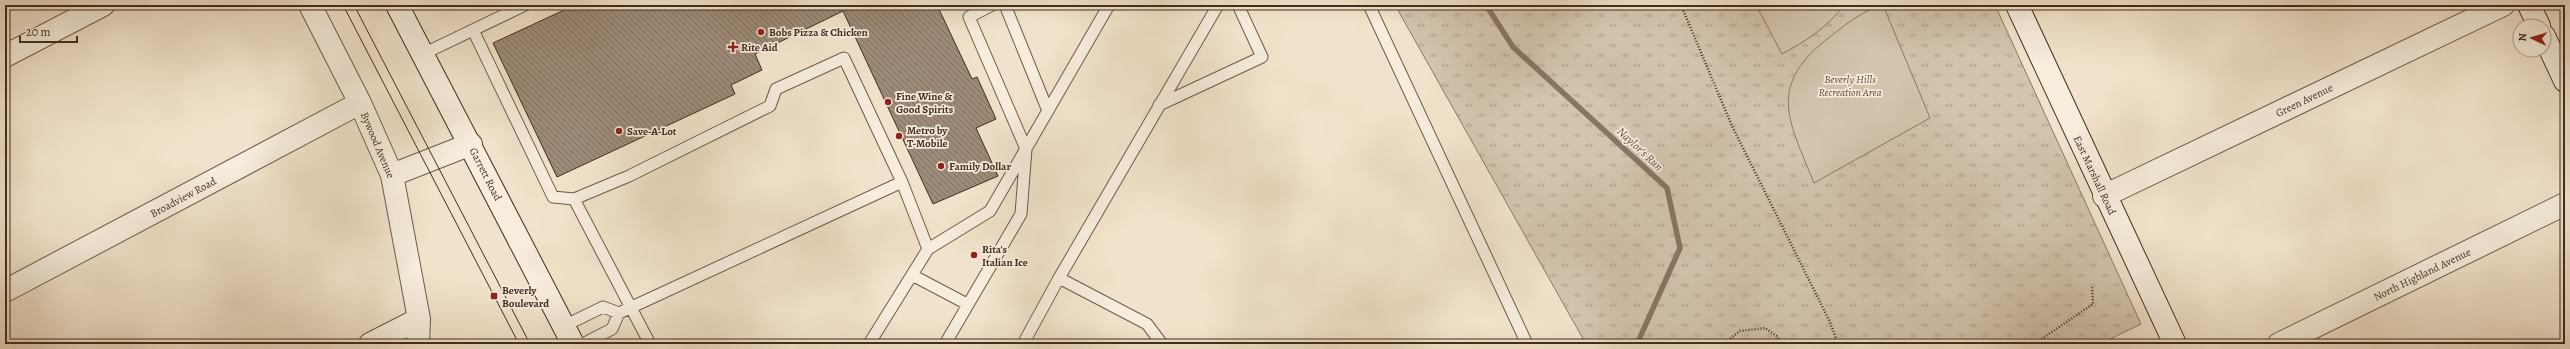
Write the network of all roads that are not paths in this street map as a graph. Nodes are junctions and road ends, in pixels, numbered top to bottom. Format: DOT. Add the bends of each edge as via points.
graph roads {
  1 [pos="103,5"];
  2 [pos="310,5"];
  3 [pos="397,5"];
  4 [pos="525,5"];
  5 [pos="992,5"];
  6 [pos="1005,5"];
  7 [pos="1109,5"];
  8 [pos="1218,5"];
  9 [pos="1238,5"];
  10 [pos="1369,5"];
  11 [pos="2018,5"];
  12 [pos="2503,5"];
  13 [pos="2529,5"];
  14 [pos="2535,18"];
  15 [pos="473,30"];
  16 [pos="2552,53"];
  17 [pos="423,54"];
  18 [pos="5,56"];
  19 [pos="2565,81"];
  20 [pos="360,103"];
  21 [pos="1159,105"];
  22 [pos="1048,111"];
  23 [pos="471,144"];
  24 [pos="1026,149"];
  25 [pos="392,175"];
  26 [pos="902,182"];
  27 [pos="2104,196"];
  28 [pos="574,199"];
  29 [pos="2565,204"];
  30 [pos="928,249"];
  31 [pos="912,275"];
  32 [pos="1059,278"];
  33 [pos="5,290"];
  34 [pos="967,304"];
  35 [pos="632,308"];
  36 [pos="619,313"];
  37 [pos="419,319"];
  38 [pos="569,335"];
  39 [pos="370,344"];
  40 [pos="418,344"];
  41 [pos="583,344"];
  42 [pos="650,344"];
  43 [pos="869,344"];
  44 [pos="945,344"];
  45 [pos="1023,344"];
  46 [pos="1162,344"];
  47 [pos="1527,344"];
  48 [pos="2175,344"];
  49 [pos="2279,344"];
  1 -- 18 [label="street"];
  2 -- 20 [label="street, Bywood Avenue"];
  3 -- 17 [label="street, Garrett Road"];
  4 -- 15 [label="lane"];
  5 -- 24 [label="lane" via="969,17"];
  6 -- 22 [label="lane"];
  7 -- 22 [label="lane"];
  8 -- 21 [label="lane"];
  9 -- 21 [label="lane" via="1262,57"];
  10 -- 47 [label="lane"];
  11 -- 27 [label="street, East Marshall Road"];
  12 -- 27 [label="street, Green Avenue"];
  13 -- 14 [label="street"];
  15 -- 17 [label="lane"];
  15 -- 28 [label="lane" via="553,197"];
  16 -- 19 [label="street"];
  17 -- 23 [label="street, Garrett Road"];
  20 -- 25 [label="street, Bywood Avenue"];
  20 -- 33 [label="street, Broadview Road"];
  21 -- 32 [label="lane"];
  22 -- 24 [label="lane"];
  23 -- 25 [label="street"];
  23 -- 38 [label="street, Garrett Road"];
  24 -- 30 [label="lane" via="990,211"];
  24 -- 34 [label="lane" via="1020,214"];
  25 -- 37 [label="street, Bywood Avenue"];
  26 -- 28 [label="lane" via="844,58 776,89 770,106 629,176"];
  26 -- 30 [label="lane"];
  26 -- 35 [label="lane"];
  27 -- 48 [label="street, East Marshall Road"];
  28 -- 35 [label="lane"];
  29 -- 49 [label="street, North Highland Avenue"];
  30 -- 31 [label="lane"];
  31 -- 34 [label="lane"];
  31 -- 43 [label="lane"];
  32 -- 45 [label="lane"];
  32 -- 46 [label="lane" via="1147,324"];
  34 -- 44 [label="lane"];
  35 -- 36 [label="lane"];
  35 -- 42 [label="lane"];
  36 -- 38 [label="lane" via="603,307"];
  36 -- 41 [label="lane" via="612,329"];
  37 -- 39 [label="street"];
  37 -- 40 [label="street"];
}
